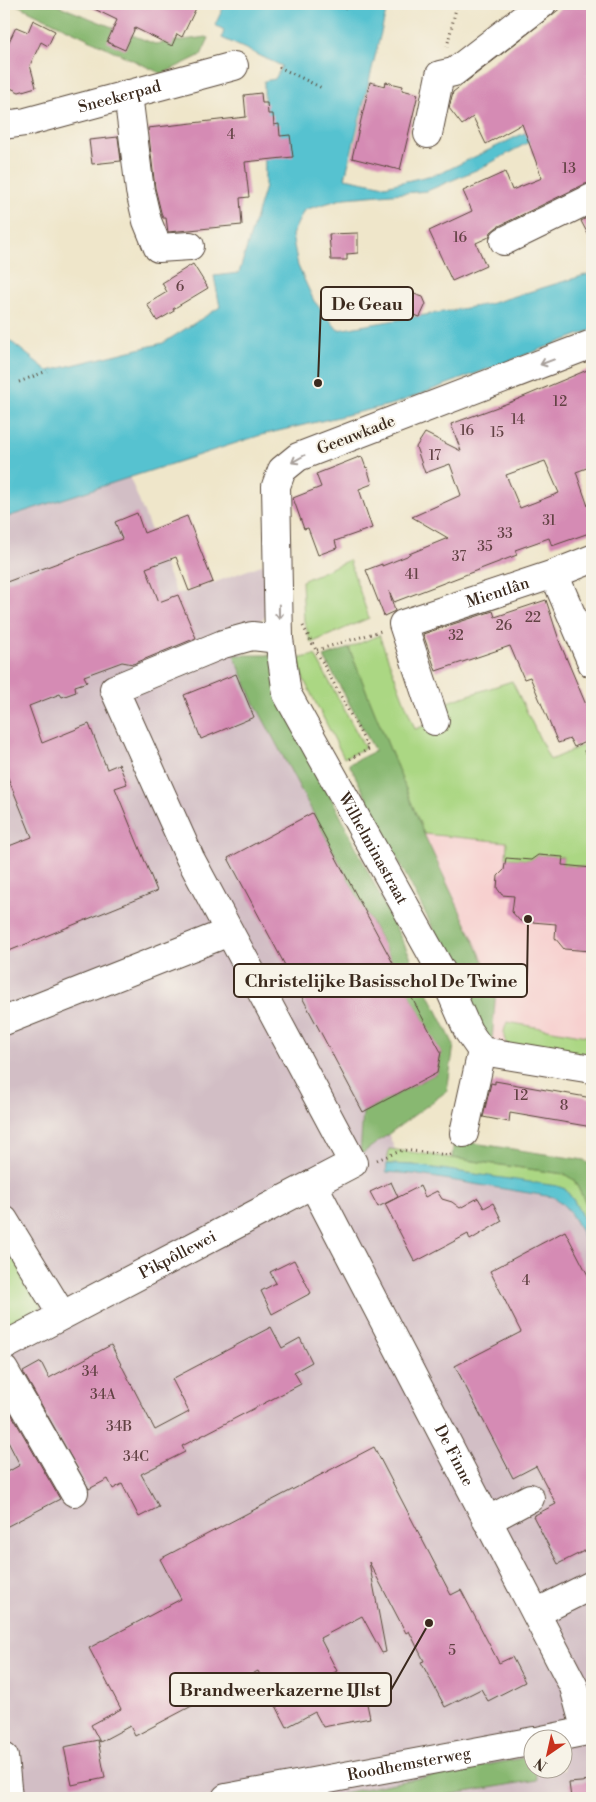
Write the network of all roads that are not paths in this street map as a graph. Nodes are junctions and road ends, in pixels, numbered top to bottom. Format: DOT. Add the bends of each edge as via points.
graph roads {
  1 [pos="542,4"];
  2 [pos="234,66"];
  3 [pos="128,94"];
  4 [pos="4,125"];
  5 [pos="428,134"];
  6 [pos="592,198"];
  7 [pos="504,241"];
  8 [pos="190,246"];
  9 [pos="592,344"];
  10 [pos="592,559"];
  11 [pos="554,574"];
  12 [pos="279,639"];
  13 [pos="592,663"];
  14 [pos="435,721"];
  15 [pos="229,932"];
  16 [pos="4,1021"];
  17 [pos="482,1051"];
  18 [pos="592,1069"];
  19 [pos="464,1133"];
  20 [pos="313,1184"];
  21 [pos="4,1220"];
  22 [pos="62,1315"];
  23 [pos="4,1346"];
  24 [pos="4,1370"];
  25 [pos="74,1492"];
  26 [pos="530,1498"];
  27 [pos="487,1521"];
  28 [pos="592,1585"];
  29 [pos="536,1613"];
  30 [pos="589,1731"];
  31 [pos="574,1734"];
  32 [pos="524,1743"];
  33 [pos="4,1757"];
  34 [pos="8,1798"];
  35 [pos="226,1798"];
  1 -- 5 [label="street" via="454,72 440,75"];
  2 -- 3 [label="street, Sneekerpad"];
  3 -- 4 [label="street, Sneekerpad"];
  3 -- 8 [label="street" via="140,191 158,248"];
  6 -- 7 [label="street"];
  9 -- 12 [label="street, Geeuwkade, one-way" via="298,457 282,470 276,486"];
  10 -- 11 [label="street, Mientlân"];
  11 -- 13 [label="street"];
  11 -- 14 [label="street, Mientlân" via="403,624"];
  12 -- 15 [label="street" via="252,636 223,644 114,689 190,858"];
  12 -- 17 [label="street, Wilhelminastraat" via="288,694 443,974 468,1031"];
  15 -- 16 [label="street"];
  15 -- 20 [label="street, Pikpôllewei" via="353,1163"];
  17 -- 18 [label="street"];
  17 -- 19 [label="street"];
  20 -- 22 [label="street, Pikpôllewei"];
  20 -- 27 [label="street, De Finne"];
  21 -- 22 [label="street"];
  22 -- 23 [label="street, Pikpôllewei"];
  24 -- 25 [label="street"];
  26 -- 27 [label="street"];
  27 -- 29 [label="street, De Finne"];
  28 -- 29 [label="street"];
  29 -- 30 [label="street, De Finne" via="574,1687"];
  30 -- 31 [label="street"];
  32 -- 35 [label="street, Roodhemsterweg"];
  33 -- 34 [label="street"];
}
